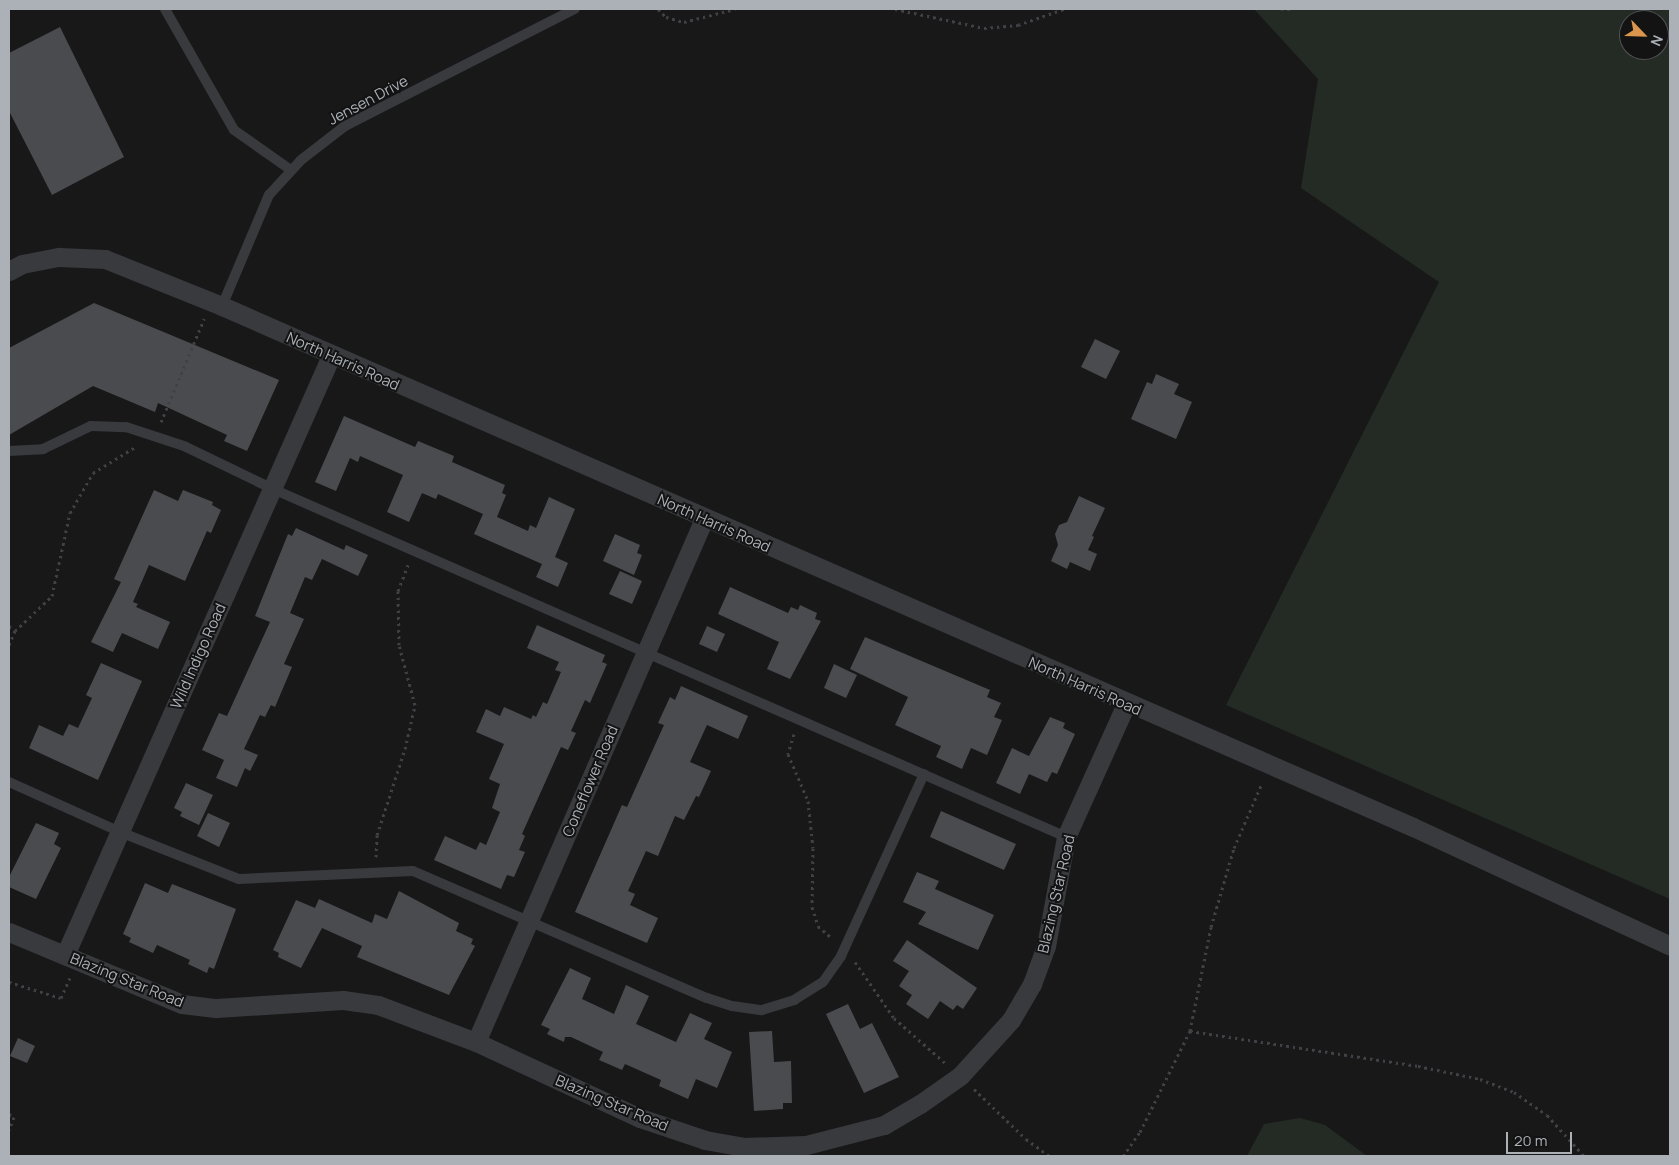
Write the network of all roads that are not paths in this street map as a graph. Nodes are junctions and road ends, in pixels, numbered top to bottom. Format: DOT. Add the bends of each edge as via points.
graph roads {
  1 [pos="165,9"];
  2 [pos="575,9"];
  3 [pos="291,170"];
  4 [pos="9,271"];
  5 [pos="217,304"];
  6 [pos="330,356"];
  7 [pos="9,451"];
  8 [pos="273,490"];
  9 [pos="704,518"];
  10 [pos="646,652"];
  11 [pos="1126,704"];
  12 [pos="924,774"];
  13 [pos="9,782"];
  14 [pos="120,832"];
  15 [pos="1066,837"];
  16 [pos="530,921"];
  17 [pos="9,932"];
  18 [pos="1670,946"];
  19 [pos="71,958"];
  20 [pos="476,1042"];
  1 -- 3 [label="lane" via="234,130"];
  2 -- 3 [label="lane, Jensen Drive" via="345,126"];
  3 -- 5 [label="lane, Jensen Drive" via="269,195"];
  4 -- 5 [label="street, North Harris Road" via="22,264 59,257 105,259"];
  5 -- 6 [label="street, North Harris Road"];
  6 -- 8 [label="street, Wild Indigo Road"];
  6 -- 9 [label="street, North Harris Road"];
  7 -- 8 [label="lane" via="43,449 91,426 126,427 184,446"];
  8 -- 10 [label="lane"];
  8 -- 14 [label="street, Wild Indigo Road"];
  9 -- 10 [label="street, Coneflower Road"];
  9 -- 11 [label="street, North Harris Road"];
  10 -- 12 [label="lane"];
  10 -- 16 [label="street, Coneflower Road"];
  11 -- 15 [label="street, Blazing Star Road"];
  11 -- 18 [label="street, North Harris Road" via="1413,827"];
  12 -- 15 [label="lane"];
  12 -- 16 [label="lane" via="844,949 823,982 794,1000 762,1010 732,1006"];
  13 -- 14 [label="lane"];
  14 -- 16 [label="lane" via="239,879 413,871"];
  14 -- 19 [label="street, Wild Indigo Road"];
  15 -- 20 [label="street, Blazing Star Road" via="1055,912 1032,984 1012,1020 960,1076 884,1125 806,1146 742,1147 705,1140 640,1118"];
  16 -- 20 [label="street, Coneflower Road"];
  17 -- 19 [label="street, Blazing Star Road"];
  19 -- 20 [label="street, Blazing Star Road" via="182,1004 216,1008 343,1000 378,1005"];
}
